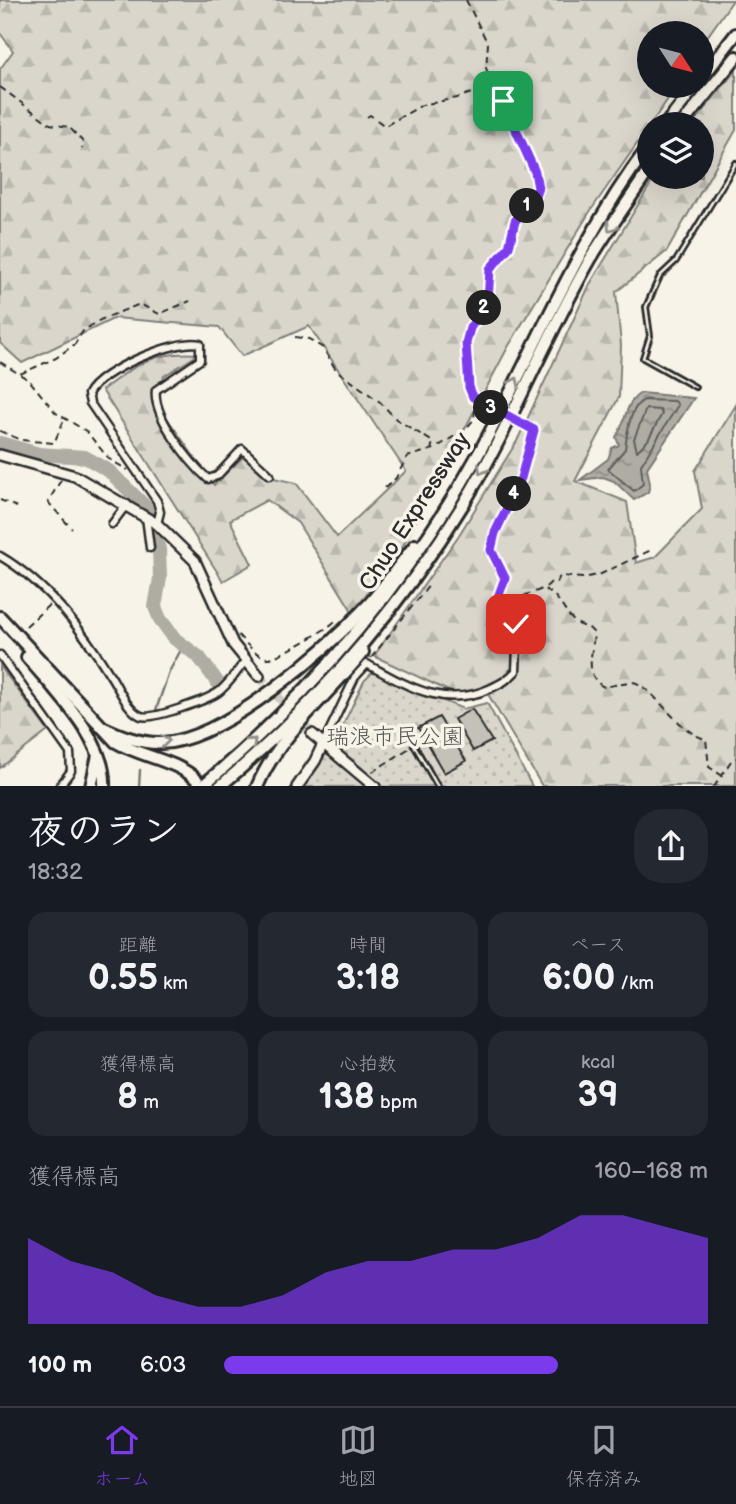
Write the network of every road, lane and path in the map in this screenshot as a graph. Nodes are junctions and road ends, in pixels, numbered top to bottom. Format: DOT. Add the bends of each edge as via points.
graph roads {
  1 [pos="466,0"];
  2 [pos="736,34"];
  3 [pos="736,57"];
  4 [pos="714,62"];
  5 [pos="493,86"];
  6 [pos="0,87"];
  7 [pos="687,98"];
  8 [pos="675,112"];
  9 [pos="692,112"];
  10 [pos="367,117"];
  11 [pos="82,149"];
  12 [pos="736,163"];
  13 [pos="637,164"];
  14 [pos="637,188"];
  15 [pos="190,302"];
  16 [pos="295,337"];
  17 [pos="0,362"];
  18 [pos="20,374"];
  19 [pos="695,387"];
  20 [pos="476,400"];
  21 [pos="488,406"];
  22 [pos="64,419"];
  23 [pos="0,431"];
  24 [pos="431,450"];
  25 [pos="0,454"];
  26 [pos="65,473"];
  27 [pos="132,474"];
  28 [pos="270,475"];
  29 [pos="460,485"];
  30 [pos="385,488"];
  31 [pos="0,500"];
  32 [pos="130,506"];
  33 [pos="17,508"];
  34 [pos="146,517"];
  35 [pos="112,524"];
  36 [pos="157,524"];
  37 [pos="72,529"];
  38 [pos="150,548"];
  39 [pos="651,550"];
  40 [pos="0,556"];
  41 [pos="430,584"];
  42 [pos="545,589"];
  43 [pos="54,601"];
  44 [pos="391,608"];
  45 [pos="0,617"];
  46 [pos="335,621"];
  47 [pos="224,624"];
  48 [pos="0,625"];
  49 [pos="26,626"];
  50 [pos="513,637"];
  51 [pos="0,655"];
  52 [pos="246,661"];
  53 [pos="367,664"];
  54 [pos="259,676"];
  55 [pos="100,726"];
  56 [pos="312,734"];
  57 [pos="323,744"];
  58 [pos="414,745"];
  59 [pos="99,753"];
  60 [pos="736,758"];
  61 [pos="369,774"];
  62 [pos="721,775"];
  63 [pos="199,783"];
  64 [pos="59,786"];
  65 [pos="91,786"];
  66 [pos="104,786"];
  67 [pos="219,786"];
  68 [pos="257,786"];
  69 [pos="298,786"];
  70 [pos="375,786"];
  71 [pos="438,786"];
  72 [pos="714,786"];
  1 -- 5 [label="path" via="488,44 486,68"];
  2 -- 4 [label="highway"];
  3 -- 9 [label="highway"];
  5 -- 10 [label="path" via="422,105 385,126"];
  5 -- 20 [label="path" via="511,115 538,188 515,221 509,247 490,269 488,301 470,328 465,356 469,387"];
  6 -- 11 [label="path" via="50,124 69,127 82,142"];
  7 -- 8 [label="highway"];
  12 -- 19 [label="lane" via="676,261 660,276 646,307 650,336 643,358"];
  29 -- 13 [label="highway, Chuo Expressway, one-way" via="594,227"];
  14 -- 44 [label="highway, Chuo Expressway, one-way" via="591,259 464,502"];
  15 -- 18 [label="path" via="159,314 140,304 116,313 87,328 57,358"];
  16 -- 24 [label="path" via="323,348 336,370 396,419 433,442"];
  17 -- 18 [label="path"];
  18 -- 22 [label="path"];
  20 -- 21 [label="path"];
  20 -- 24 [label="path" via="471,424"];
  21 -- 50 [label="street, bridge" via="534,430 521,478 491,550 505,578 496,603"];
  22 -- 23 [label="path" via="54,443 21,440"];
  22 -- 27 [label="path" via="86,431 110,459"];
  24 -- 30 [label="path" via="407,457"];
  25 -- 26 [label="street"];
  26 -- 32 [label="street"];
  26 -- 37 [label="path" via="48,502"];
  28 -- 36 [label="street" via="242,449 217,476 208,479 160,417 154,403 156,390 200,360 200,344 138,357 96,382 88,394 157,501"];
  55 -- 29 [label="highway, one-way" via="123,736 164,743 212,726 277,686 338,637 371,602 452,489"];
  63 -- 29 [label="highway, Chuo Expressway, one-way" via="280,715 346,644 411,563"];
  31 -- 33 [label="path"];
  32 -- 34 [label="street"];
  32 -- 35 [label="street"];
  34 -- 36 [label="street"];
  34 -- 38 [label="street"];
  36 -- 47 [label="street" via="195,561"];
  39 -- 42 [label="path" via="601,574 560,576"];
  40 -- 43 [label="street" via="31,576"];
  41 -- 53 [label="path"];
  42 -- 50 [label="path" via="518,598 512,605"];
  42 -- 62 [label="path" via="577,625 594,633 589,664 596,682 604,687 632,681 648,687 668,714 706,739 709,767"];
  43 -- 49 [label="path"];
  43 -- 52 [label="street" via="139,716 153,717 218,693"];
  44 -- 67 [label="highway, Chuo Expressway" via="289,723"];
  44 -- 68 [label="highway" via="351,667 272,757"];
  45 -- 55 [label="highway"];
  46 -- 47 [label="path" via="268,658"];
  47 -- 52 [label="street"];
  48 -- 59 [label="highway" via="90,735"];
  50 -- 53 [label="street" via="518,663 510,678 458,699 407,685"];
  51 -- 64 [label="street" via="70,753 71,771"];
  52 -- 54 [label="street"];
  53 -- 57 [label="street" via="355,677"];
  55 -- 63 [label="highway" via="135,754 187,771"];
  56 -- 57 [label="street"];
  57 -- 69 [label="street"];
  57 -- 70 [label="street" via="356,776"];
  58 -- 61 [label="path"];
  58 -- 71 [label="lane"];
  59 -- 65 [label="highway"];
  59 -- 66 [label="highway"];
  60 -- 62 [label="path"];
  62 -- 72 [label="path"];
}
